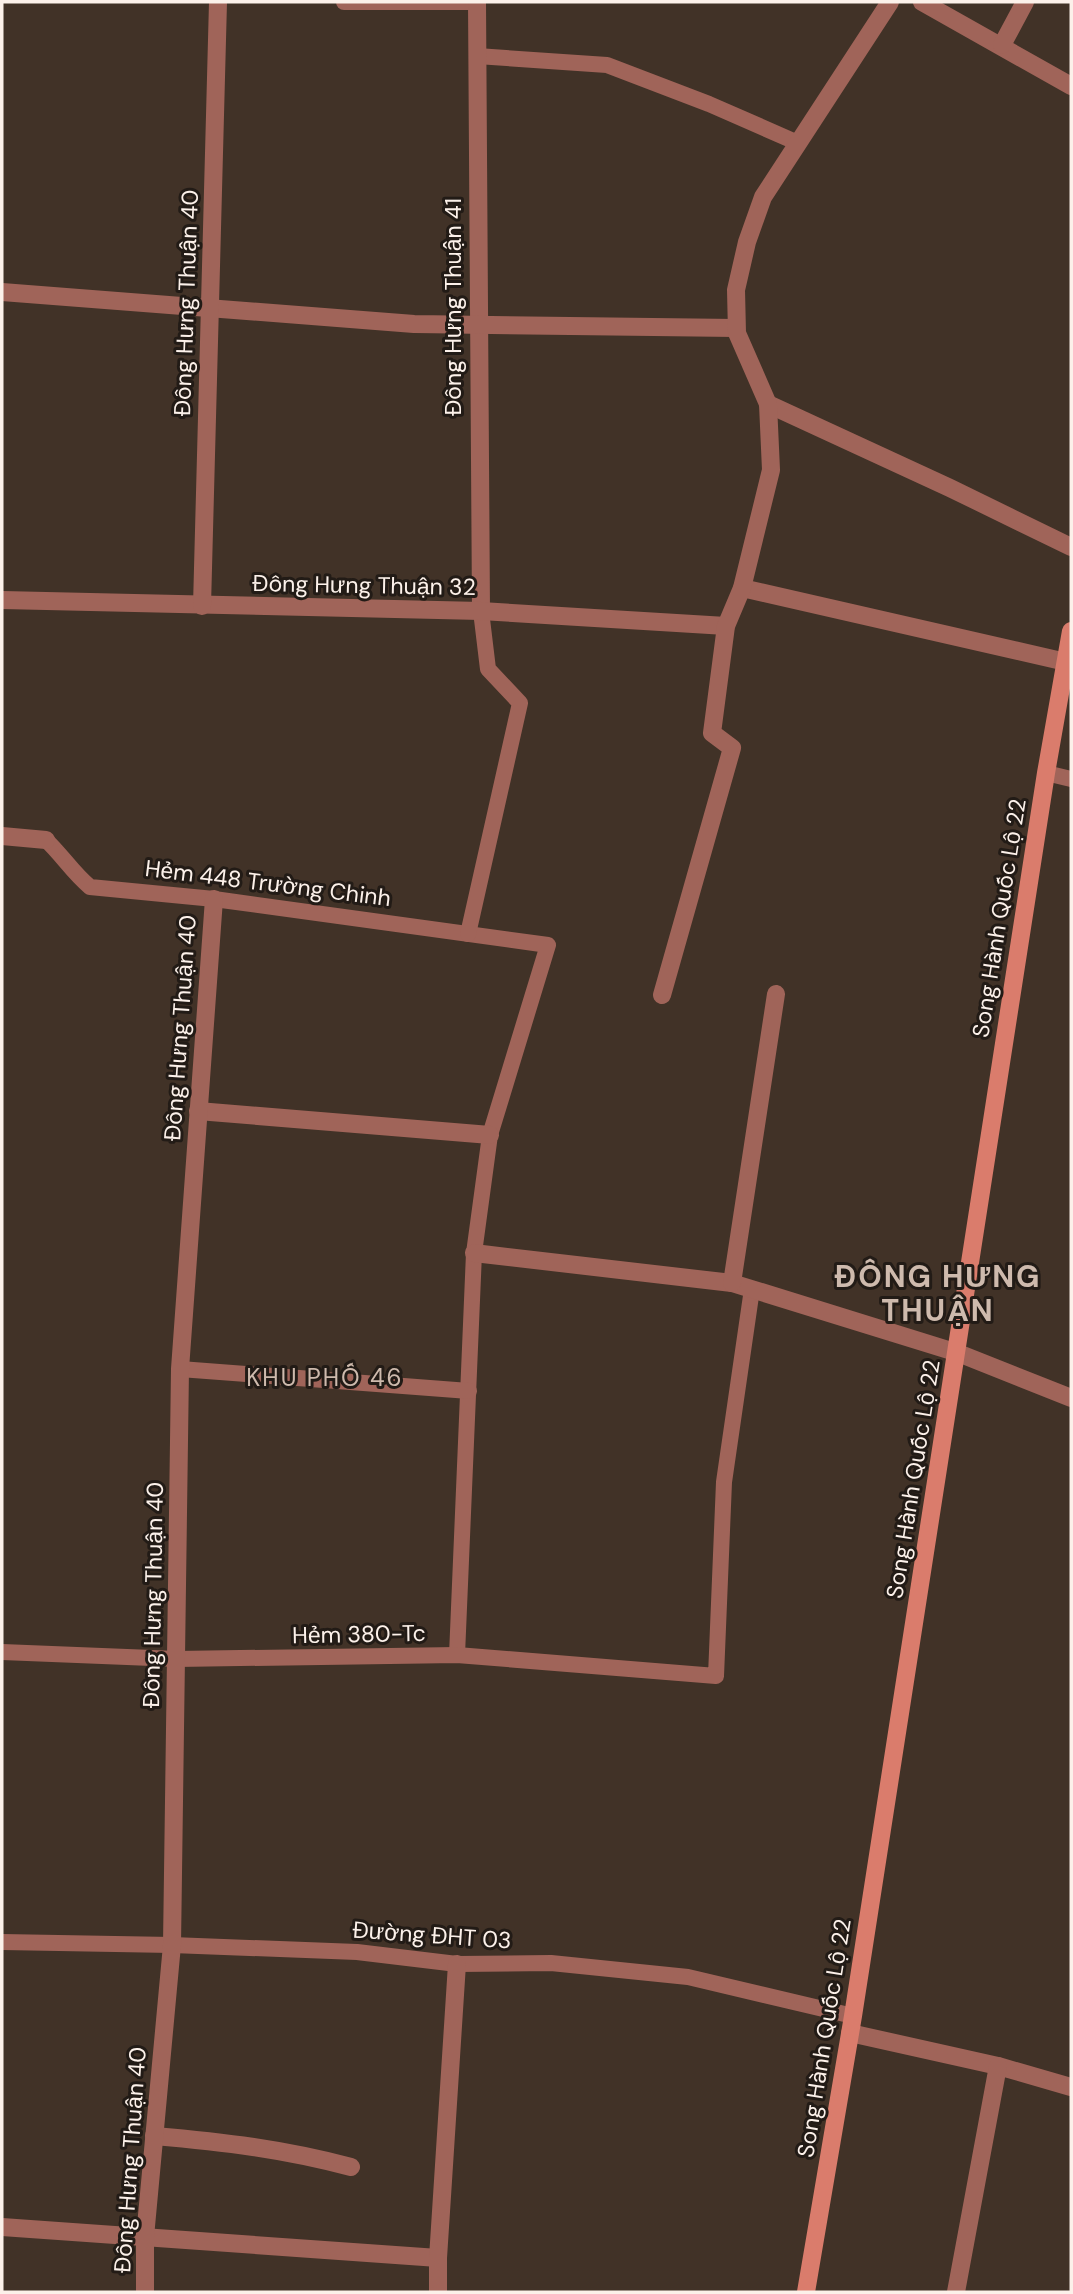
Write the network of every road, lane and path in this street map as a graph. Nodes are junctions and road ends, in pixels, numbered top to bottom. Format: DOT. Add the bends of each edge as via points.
graph roads {
  1 [pos="218,2"];
  2 [pos="344,2"];
  3 [pos="477,2"];
  4 [pos="890,2"];
  5 [pos="922,2"];
  6 [pos="1025,2"];
  7 [pos="1002,45"];
  8 [pos="477,55"];
  9 [pos="1071,86"];
  10 [pos="798,143"];
  11 [pos="2,292"];
  12 [pos="210,308"];
  13 [pos="478,326"];
  14 [pos="736,328"];
  15 [pos="768,404"];
  16 [pos="1071,547"];
  17 [pos="742,588"];
  18 [pos="2,600"];
  19 [pos="202,606"];
  20 [pos="481,611"];
  21 [pos="726,626"];
  22 [pos="1071,631"];
  23 [pos="1066,662"];
  24 [pos="1046,773"];
  25 [pos="1071,779"];
  26 [pos="2,836"];
  27 [pos="46,840"];
  28 [pos="214,898"];
  29 [pos="468,934"];
  30 [pos="776,994"];
  31 [pos="662,995"];
  32 [pos="198,1111"];
  33 [pos="490,1135"];
  34 [pos="474,1253"];
  35 [pos="732,1283"];
  36 [pos="752,1289"];
  37 [pos="958,1353"];
  38 [pos="180,1368"];
  39 [pos="469,1391"];
  40 [pos="1071,1398"];
  41 [pos="2,1652"];
  42 [pos="457,1655"];
  43 [pos="177,1659"];
  44 [pos="2,1942"];
  45 [pos="172,1945"];
  46 [pos="457,1964"];
  47 [pos="852,2024"];
  48 [pos="998,2066"];
  49 [pos="1071,2087"];
  50 [pos="154,2136"];
  51 [pos="351,2167"];
  52 [pos="2,2227"];
  53 [pos="145,2237"];
  54 [pos="438,2258"];
  55 [pos="145,2292"];
  56 [pos="438,2292"];
  57 [pos="806,2292"];
  58 [pos="956,2292"];
  1 -- 12 [label="street, Đông Hưng Thuận 40"];
  2 -- 3 [label="lane"];
  3 -- 8 [label="street, Đông Hưng Thuận 41"];
  4 -- 10 [label="street"];
  5 -- 7 [label="street"];
  6 -- 7 [label="street"];
  7 -- 9 [label="street"];
  8 -- 10 [label="lane" via="607,65"];
  8 -- 13 [label="street, Đông Hưng Thuận 41"];
  10 -- 14 [label="street" via="763,197 747,242 736,290"];
  11 -- 12 [label="street"];
  12 -- 13 [label="street"];
  12 -- 19 [label="street, Đông Hưng Thuận 40"];
  13 -- 14 [label="street"];
  13 -- 20 [label="street, Đông Hưng Thuận 41"];
  14 -- 15 [label="street"];
  15 -- 16 [label="street"];
  15 -- 17 [label="street" via="771,470"];
  17 -- 21 [label="street"];
  17 -- 23 [label="street"];
  18 -- 19 [label="street, Đông Hưng Thuận 32"];
  19 -- 20 [label="street, Đông Hưng Thuận 32"];
  20 -- 21 [label="street, Đông Hưng Thuận 32"];
  20 -- 29 [label="lane" via="488,669 520,703"];
  21 -- 31 [label="street" via="712,733 732,748"];
  22 -- 23 [label="street, Song Hành Quốc Lộ 22"];
  23 -- 24 [label="street, Song Hành Quốc Lộ 22"];
  24 -- 25 [label="lane"];
  24 -- 37 [label="street, Song Hành Quốc Lộ 22"];
  26 -- 27 [label="street, Hẻm 448 Trường Chinh"];
  27 -- 28 [label="lane, Hẻm 448 Trường Chinh" via="90,887"];
  28 -- 29 [label="lane, Hẻm 448 Trường Chinh"];
  28 -- 32 [label="street, Đông Hưng Thuận 40"];
  29 -- 33 [label="lane, Hẻm 448 Trường Chinh" via="548,944"];
  30 -- 35 [label="street"];
  32 -- 33 [label="street"];
  32 -- 38 [label="street, Đông Hưng Thuận 40"];
  33 -- 34 [label="lane"];
  34 -- 35 [label="street"];
  34 -- 39 [label="lane"];
  35 -- 36 [label="street"];
  36 -- 37 [label="street"];
  36 -- 42 [label="lane, Hẻm 380-Tc" via="724,1482 716,1676"];
  37 -- 40 [label="street"];
  37 -- 47 [label="street, Song Hành Quốc Lộ 22"];
  38 -- 39 [label="lane"];
  38 -- 43 [label="street, Đông Hưng Thuận 40"];
  39 -- 42 [label="lane"];
  41 -- 43 [label="lane, Hẻm 380-Tc"];
  42 -- 43 [label="lane, Hẻm 380-Tc"];
  43 -- 45 [label="street, Đông Hưng Thuận 40"];
  44 -- 45 [label="lane, Đường ĐHT 03"];
  45 -- 46 [label="lane, Đường ĐHT 03" via="357,1952"];
  45 -- 50 [label="street, Đông Hưng Thuận 40"];
  46 -- 47 [label="lane, Đường ĐHT 03" via="551,1964 688,1977"];
  46 -- 54 [label="street"];
  47 -- 48 [label="street"];
  47 -- 57 [label="street, Song Hành Quốc Lộ 22"];
  48 -- 49 [label="street"];
  48 -- 58 [label="street"];
  50 -- 51 [label="street" via="235,2143"];
  50 -- 53 [label="street, Đông Hưng Thuận 40"];
  52 -- 53 [label="street"];
  53 -- 54 [label="street"];
  53 -- 55 [label="street, Đông Hưng Thuận 40"];
  54 -- 56 [label="street"];
}
